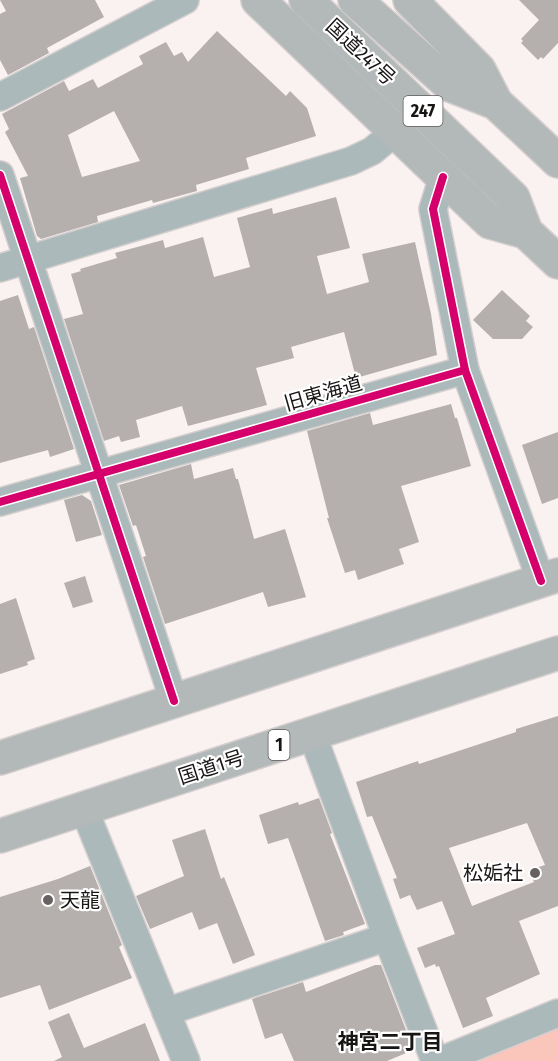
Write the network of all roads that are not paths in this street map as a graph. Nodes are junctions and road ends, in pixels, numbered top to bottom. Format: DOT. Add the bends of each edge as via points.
graph roads {
  1 [pos="185,0"];
  2 [pos="258,0"];
  3 [pos="306,0"];
  4 [pos="356,0"];
  5 [pos="410,0"];
  6 [pos="0,97"];
  7 [pos="496,103"];
  8 [pos="395,132"];
  9 [pos="558,161"];
  10 [pos="0,175"];
  11 [pos="443,177"];
  12 [pos="526,232"];
  13 [pos="28,258"];
  14 [pos="558,262"];
  15 [pos="0,268"];
  16 [pos="465,370"];
  17 [pos="99,474"];
  18 [pos="0,502"];
  19 [pos="550,578"];
  20 [pos="558,653"];
  21 [pos="174,701"];
  22 [pos="312,734"];
  23 [pos="0,758"];
  24 [pos="84,809"];
  25 [pos="0,836"];
  26 [pos="387,937"];
  27 [pos="166,1012"];
  28 [pos="558,1013"];
  29 [pos="186,1061"];
  30 [pos="435,1061"];
  31 [pos="440,1061"];
  1 -- 6 [label="street"];
  2 -- 8 [label="highway, 247"];
  3 -- 12 [label="highway, 国道247号 / 247" via="513,198"];
  4 -- 7 [label="highway, 国道247号 / 247" via="450,85"];
  5 -- 7 [label="highway, 247" via="479,70"];
  7 -- 9 [label="highway, 国道247号 / 247"];
  8 -- 11 [label="highway, 247"];
  8 -- 13 [label="street" via="372,151 351,161"];
  10 -- 13 [label="street"];
  11 -- 12 [label="highway, 247" via="490,222"];
  11 -- 16 [label="street" via="433,209"];
  12 -- 14 [label="highway, 国道247号 / 247"];
  13 -- 15 [label="street"];
  13 -- 17 [label="street"];
  16 -- 17 [label="street, 旧東海道"];
  16 -- 19 [label="street"];
  17 -- 18 [label="street, 旧東海道"];
  17 -- 21 [label="street"];
  19 -- 21 [label="highway"];
  20 -- 22 [label="highway, 国道1号 / 1"];
  21 -- 23 [label="highway"];
  22 -- 24 [label="highway, 国道1号 / 1"];
  22 -- 26 [label="street"];
  24 -- 25 [label="highway, 国道1号 / 1"];
  24 -- 27 [label="street"];
  26 -- 27 [label="street"];
  26 -- 30 [label="street"];
  27 -- 29 [label="street"];
  28 -- 31 [label="street"];
}
